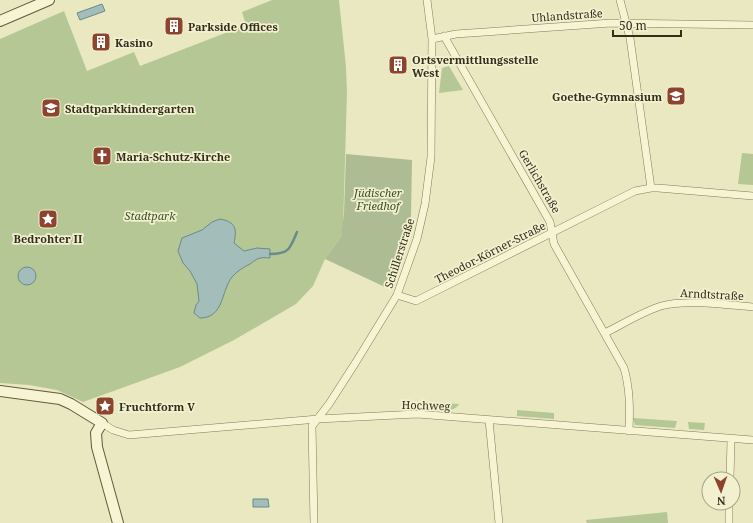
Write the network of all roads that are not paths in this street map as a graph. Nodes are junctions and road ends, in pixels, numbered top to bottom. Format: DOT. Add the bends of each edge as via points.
graph roads {
  1 [pos="49,0"];
  2 [pos="427,0"];
  3 [pos="620,0"];
  4 [pos="0,21"];
  5 [pos="626,23"];
  6 [pos="753,25"];
  7 [pos="444,36"];
  8 [pos="432,40"];
  9 [pos="651,188"];
  10 [pos="753,196"];
  11 [pos="552,234"];
  12 [pos="397,295"];
  13 [pos="753,307"];
  14 [pos="605,333"];
  15 [pos="0,391"];
  16 [pos="318,419"];
  17 [pos="489,420"];
  18 [pos="102,423"];
  19 [pos="629,431"];
  20 [pos="731,439"];
  21 [pos="753,440"];
  22 [pos="730,471"];
  23 [pos="729,511"];
  24 [pos="118,523"];
  25 [pos="314,523"];
  26 [pos="499,523"];
  27 [pos="729,523"];
  1 -- 4 [label="street"];
  2 -- 8 [label="street, Schillerstraße"];
  3 -- 5 [label="street"];
  5 -- 6 [label="street, Uhlandstraße"];
  5 -- 7 [label="street, Uhlandstraße" via="611,22"];
  5 -- 9 [label="street"];
  7 -- 8 [label="street, Uhlandstraße"];
  7 -- 11 [label="street, Gerlichstraße" via="550,222"];
  8 -- 12 [label="street, Schillerstraße" via="429,176 417,239"];
  9 -- 10 [label="street, Theodor-Körner-Straße"];
  9 -- 11 [label="street, Theodor-Körner-Straße" via="635,191"];
  11 -- 12 [label="street, Theodor-Körner-Straße" via="416,301"];
  11 -- 14 [label="street, Gerlichstraße" via="554,244"];
  12 -- 16 [label="street, Schillerstraße"];
  13 -- 14 [label="street, Arndtstraße" via="686,303 660,306"];
  14 -- 19 [label="street, Gerlichstraße" via="624,368 629,384"];
  15 -- 18 [label="street" via="60,399"];
  16 -- 17 [label="street, Hochweg" via="417,414"];
  16 -- 18 [label="street, Hochweg" via="129,435"];
  16 -- 25 [label="street, Schillerstraße" via="312,426"];
  17 -- 19 [label="street, Hochweg"];
  17 -- 26 [label="street"];
  18 -- 24 [label="street" via="96,433 97,447"];
  19 -- 20 [label="street, Hochweg"];
  20 -- 21 [label="street, Hochweg"];
  20 -- 22 [label="street"];
  23 -- 27 [label="street"];
}
